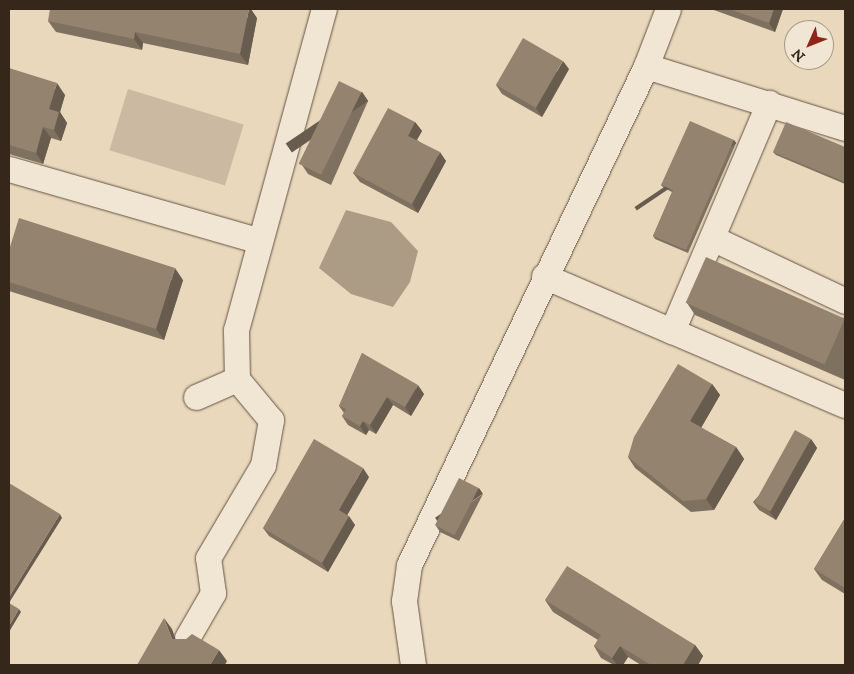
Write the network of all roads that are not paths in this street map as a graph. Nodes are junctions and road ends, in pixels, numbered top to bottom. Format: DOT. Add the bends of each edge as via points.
graph roads {
  1 [pos="324,9"];
  2 [pos="668,9"];
  3 [pos="646,66"];
  4 [pos="769,103"];
  5 [pos="845,128"];
  6 [pos="9,169"];
  7 [pos="712,238"];
  8 [pos="260,241"];
  9 [pos="544,276"];
  10 [pos="845,301"];
  11 [pos="672,331"];
  12 [pos="237,379"];
  13 [pos="196,397"];
  14 [pos="845,405"];
  15 [pos="187,638"];
  16 [pos="413,665"];
  1 -- 8 [label="lane"];
  2 -- 3 [label="lane"];
  3 -- 4 [label="lane"];
  3 -- 9 [label="lane"];
  4 -- 5 [label="lane"];
  4 -- 7 [label="lane"];
  6 -- 8 [label="lane"];
  7 -- 10 [label="lane"];
  7 -- 11 [label="lane"];
  8 -- 12 [label="lane" via="236,330"];
  9 -- 11 [label="lane"];
  9 -- 16 [label="lane" via="409,565 404,601"];
  11 -- 14 [label="lane"];
  12 -- 13 [label="lane"];
  12 -- 15 [label="lane" via="271,420 265,456 208,558 213,593"];
}
